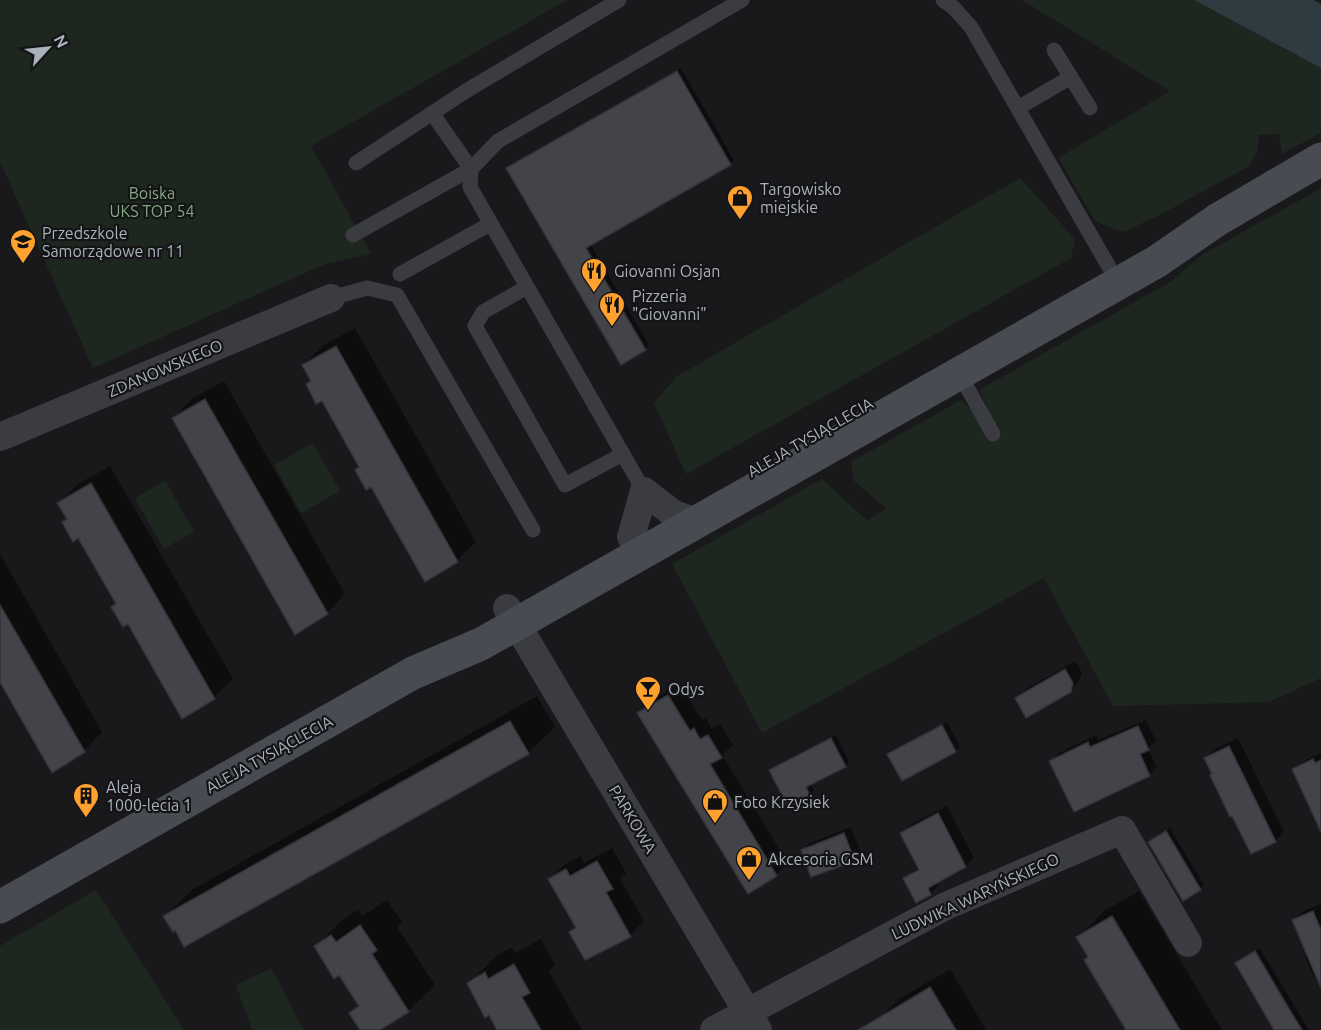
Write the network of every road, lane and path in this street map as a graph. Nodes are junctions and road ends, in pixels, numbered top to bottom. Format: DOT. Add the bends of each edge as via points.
graph roads {
  1 [pos="620,0"];
  2 [pos="742,0"];
  3 [pos="943,0"];
  4 [pos="1054,50"];
  5 [pos="1071,77"];
  6 [pos="1018,108"];
  7 [pos="1090,108"];
  8 [pos="432,113"];
  9 [pos="1321,159"];
  10 [pos="356,163"];
  11 [pos="471,169"];
  12 [pos="1217,220"];
  13 [pos="490,224"];
  14 [pos="353,236"];
  15 [pos="1109,267"];
  16 [pos="400,274"];
  17 [pos="527,287"];
  18 [pos="331,298"];
  19 [pos="959,373"];
  20 [pos="993,434"];
  21 [pos="0,437"];
  22 [pos="623,454"];
  23 [pos="644,491"];
  24 [pos="686,518"];
  25 [pos="533,530"];
  26 [pos="631,537"];
  27 [pos="512,616"];
  28 [pos="0,907"];
  29 [pos="1188,944"];
  30 [pos="753,1021"];
  31 [pos="714,1030"];
  1 -- 8 [label="lane"];
  2 -- 11 [label="lane" via="506,135"];
  3 -- 6 [label="lane" via="971,27"];
  4 -- 5 [label="lane"];
  5 -- 6 [label="lane"];
  5 -- 7 [label="lane"];
  6 -- 15 [label="lane"];
  8 -- 10 [label="lane"];
  8 -- 11 [label="lane"];
  9 -- 12 [label="street, ALEJA TYSIĄCLECIA"];
  11 -- 13 [label="lane" via="470,187"];
  11 -- 14 [label="lane"];
  12 -- 15 [label="street, ALEJA TYSIĄCLECIA" via="1149,245"];
  12 -- 19 [label="street, ALEJA TYSIĄCLECIA" via="1156,262"];
  13 -- 16 [label="lane"];
  13 -- 17 [label="lane"];
  15 -- 24 [label="street, ALEJA TYSIĄCLECIA"];
  17 -- 22 [label="lane"];
  17 -- 22 [label="lane" via="483,312 475,326 565,485"];
  18 -- 21 [label="street, ZDANOWSKIEGO"];
  18 -- 25 [label="lane" via="367,288 397,295"];
  19 -- 20 [label="lane"];
  19 -- 24 [label="street, ALEJA TYSIĄCLECIA"];
  22 -- 23 [label="lane"];
  23 -- 24 [label="street"];
  23 -- 26 [label="street"];
  24 -- 26 [label="street, ALEJA TYSIĄCLECIA"];
  24 -- 27 [label="street, ALEJA TYSIĄCLECIA"];
  26 -- 27 [label="street, ALEJA TYSIĄCLECIA"];
  27 -- 28 [label="street, ALEJA TYSIĄCLECIA" via="481,644 413,673"];
  27 -- 30 [label="street, PARKOWA"];
  29 -- 30 [label="street, LUDWIKA WARYŃSKIEGO" via="1122,830 946,906"];
  30 -- 31 [label="street, LUDWIKA WARYŃSKIEGO"];
}
